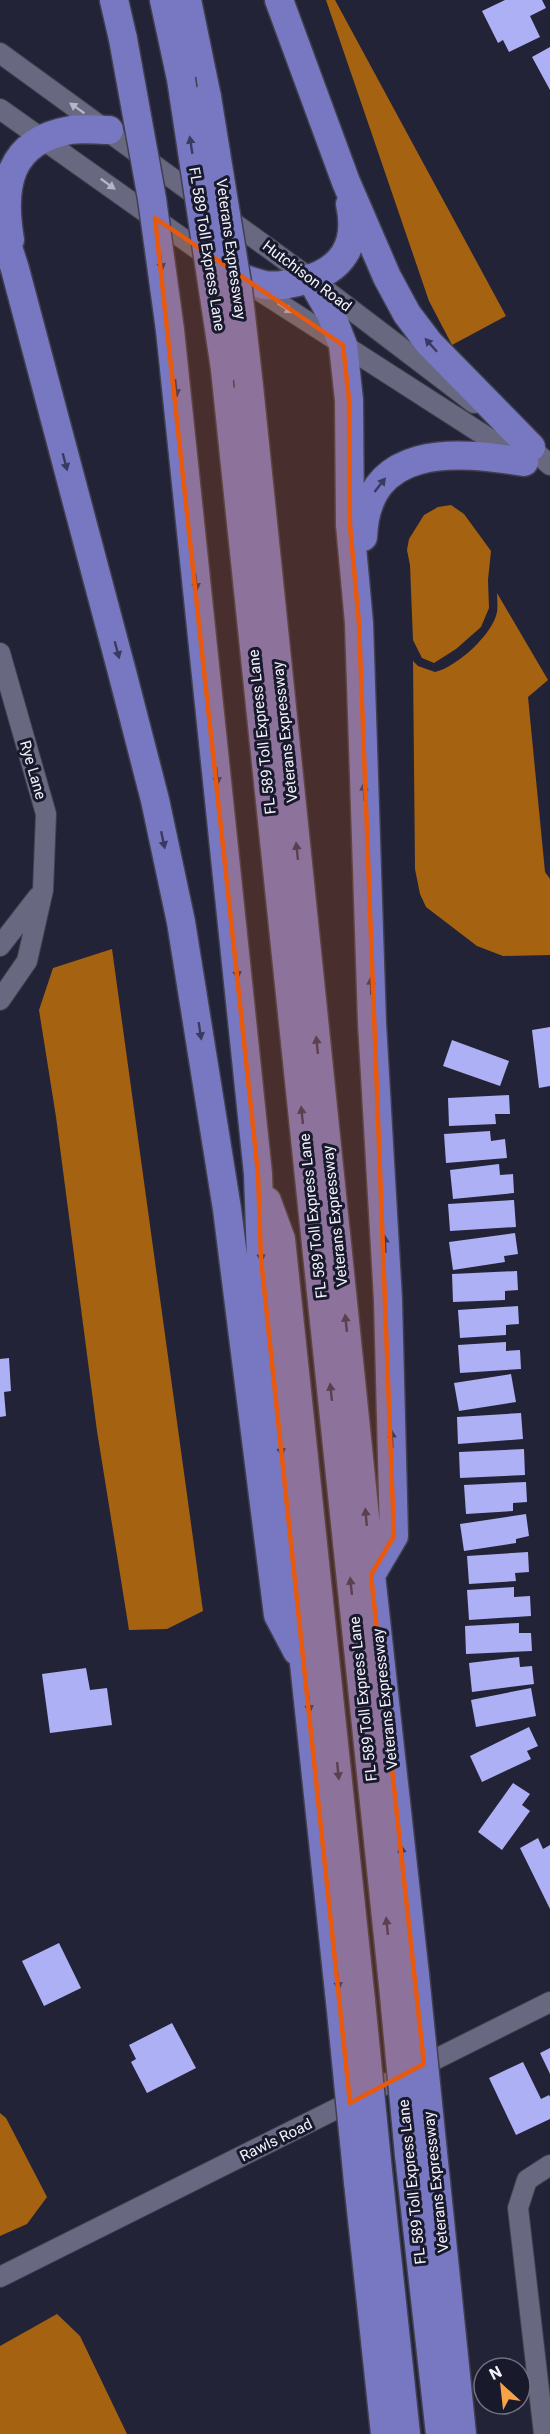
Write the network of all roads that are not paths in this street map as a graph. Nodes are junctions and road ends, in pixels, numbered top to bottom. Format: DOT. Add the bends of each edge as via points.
graph roads {
  1 [pos="114,0"];
  2 [pos="164,0"];
  3 [pos="187,0"];
  4 [pos="279,0"];
  5 [pos="0,53"];
  6 [pos="0,109"];
  7 [pos="109,130"];
  8 [pos="43,138"];
  9 [pos="346,182"];
  10 [pos="0,222"];
  11 [pos="15,269"];
  12 [pos="237,277"];
  13 [pos="311,279"];
  14 [pos="343,345"];
  15 [pos="535,458"];
  16 [pos="550,476"];
  17 [pos="358,623"];
  18 [pos="0,653"];
  19 [pos="43,890"];
  20 [pos="0,946"];
  21 [pos="4,987"];
  22 [pos="258,1174"];
  23 [pos="371,1575"];
  24 [pos="305,1666"];
  25 [pos="404,1980"];
  26 [pos="550,2002"];
  27 [pos="351,2006"];
  28 [pos="421,2149"];
  29 [pos="550,2165"];
  30 [pos="368,2176"];
  31 [pos="0,2277"];
  32 [pos="385,2434"];
  33 [pos="406,2434"];
  34 [pos="440,2434"];
  35 [pos="462,2434"];
  36 [pos="544,2434"];
  1 -- 22 [label="highway, one-way, bridge" via="152,199 170,330"];
  25 -- 2 [label="highway, FL 589 Toll Express Lane, one-way, bridge" via="225,369 181,79"];
  23 -- 3 [label="highway, Veterans Expressway, one-way, bridge" via="249,386 207,97"];
  4 -- 9 [label="highway"];
  7 -- 5 [label="street, Hutchison Road, one-way"];
  6 -- 8 [label="street, Hutchison Road"];
  7 -- 8 [label="highway" via="73,129"];
  7 -- 13 [label="street, Hutchison Road"];
  8 -- 11 [label="highway" via="21,156 8,181 5,210"];
  8 -- 12 [label="street, Hutchison Road, one-way"];
  9 -- 13 [label="highway" via="352,211 351,242 332,270"];
  15 -- 9 [label="highway, one-way" via="407,314"];
  10 -- 11 [label="highway"];
  11 -- 24 [label="highway, one-way" via="123,672 181,922 227,1209 278,1615"];
  12 -- 13 [label="highway" via="265,285"];
  12 -- 14 [label="street, Hutchison Road, one-way"];
  13 -- 14 [label="highway"];
  13 -- 15 [label="street, Hutchison Road"];
  14 -- 15 [label="street, Hutchison Road"];
  14 -- 17 [label="highway" via="349,400 350,525"];
  15 -- 16 [label="street, Hutchison Road"];
  17 -- 15 [label="highway, one-way" via="366,506 392,471 415,461 448,456"];
  23 -- 17 [label="highway, one-way" via="394,1536 388,1300 372,1023"];
  18 -- 19 [label="street, Rye Lane" via="46,814"];
  19 -- 20 [label="street"];
  19 -- 21 [label="street, Rye Lane" via="27,961"];
  22 -- 24 [label="highway, one-way" via="261,1259"];
  22 -- 27 [label="highway, one-way" via="281,1239"];
  25 -- 23 [label="highway, Veterans Expressway, one-way"];
  24 -- 27 [label="highway, one-way"];
  25 -- 28 [label="highway, Veterans Expressway, bridge"];
  26 -- 31 [label="street, Rawls Road"];
  27 -- 30 [label="highway, bridge"];
  28 -- 34 [label="highway, FL 589 Toll Express Lane"];
  28 -- 35 [label="highway, Veterans Expressway"];
  29 -- 36 [label="street" via="526,2181 518,2208"];
  30 -- 32 [label="highway"];
  30 -- 33 [label="highway"];
}
